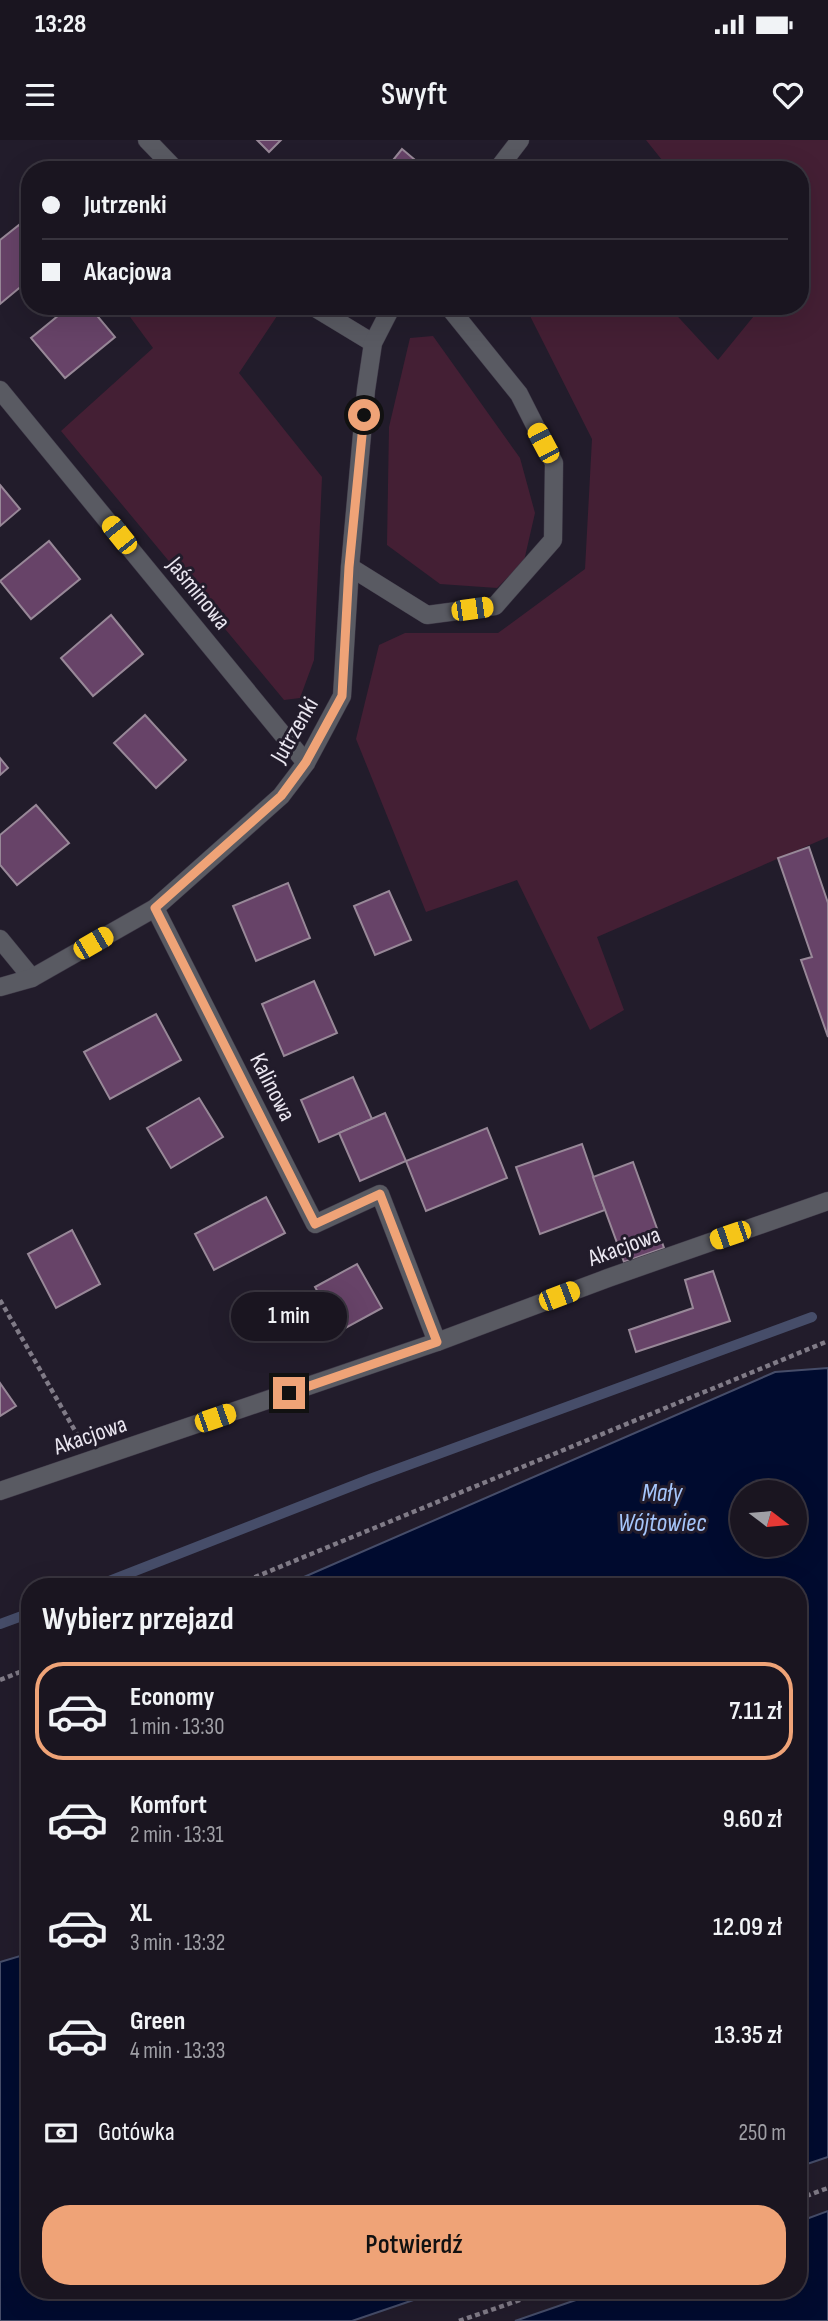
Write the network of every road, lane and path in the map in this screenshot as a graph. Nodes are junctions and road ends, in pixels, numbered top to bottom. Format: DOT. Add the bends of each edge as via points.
graph roads {
  1 [pos="147,140"];
  2 [pos="520,140"];
  3 [pos="167,161"];
  4 [pos="504,161"];
  5 [pos="327,315"];
  6 [pos="387,315"];
  7 [pos="456,315"];
  8 [pos="373,343"];
  9 [pos="0,390"];
  10 [pos="349,567"];
  11 [pos="306,762"];
  12 [pos="155,908"];
  13 [pos="0,939"];
  14 [pos="32,978"];
  15 [pos="0,988"];
  16 [pos="828,1201"];
  17 [pos="0,1300"];
  18 [pos="828,1341"];
  19 [pos="437,1342"];
  20 [pos="92,1461"];
  21 [pos="0,1491"];
  22 [pos="253,1578"];
  23 [pos="21,1672"];
  24 [pos="0,1680"];
  25 [pos="828,2188"];
  26 [pos="807,2196"];
  27 [pos="523,2299"];
  28 [pos="459,2321"];
  1 -- 3 [label="street"];
  2 -- 4 [label="street"];
  5 -- 8 [label="street"];
  6 -- 8 [label="street, Jutrzenki"];
  7 -- 10 [label="street" via="519,394 554,463 553,540 495,606 427,615"];
  8 -- 10 [label="street, Jutrzenki"];
  9 -- 11 [label="street, Jaśminowa"];
  10 -- 11 [label="street, Jutrzenki" via="342,696"];
  11 -- 12 [label="street, Jutrzenki" via="281,796"];
  12 -- 14 [label="street, Jutrzenki"];
  12 -- 19 [label="street, Kalinowa" via="315,1224 380,1194"];
  13 -- 14 [label="street"];
  14 -- 15 [label="street, Jutrzenki"];
  16 -- 19 [label="street, Akacjowa"];
  17 -- 20 [label="path"];
  18 -- 22 [label="path"];
  19 -- 20 [label="street, Akacjowa"];
  20 -- 21 [label="street, Akacjowa"];
  23 -- 24 [label="path"];
  25 -- 26 [label="path"];
  27 -- 28 [label="path"];
}
